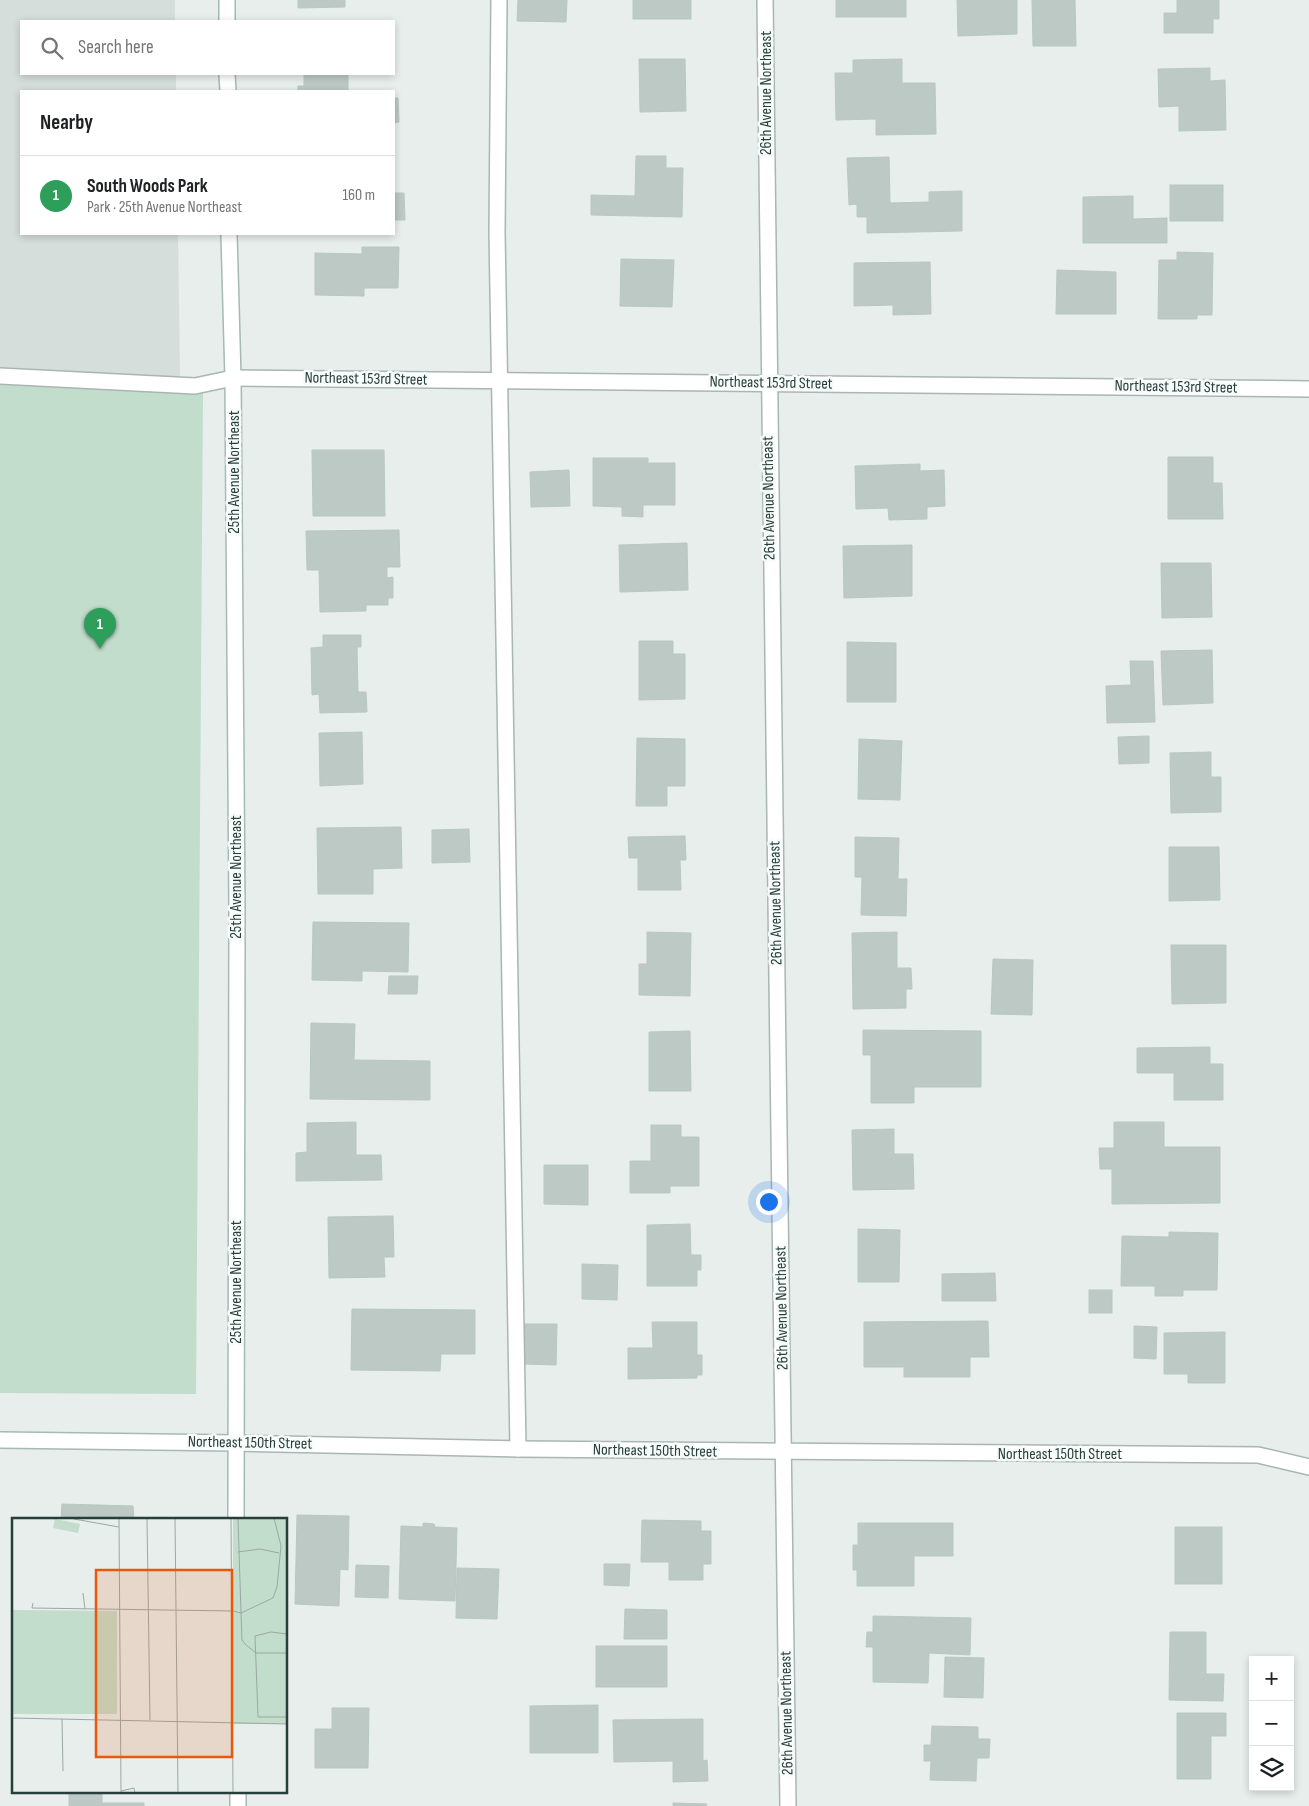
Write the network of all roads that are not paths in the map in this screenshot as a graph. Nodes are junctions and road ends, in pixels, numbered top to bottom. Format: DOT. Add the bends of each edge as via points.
graph roads {
  1 [pos="227,0"];
  2 [pos="499,0"];
  3 [pos="765,0"];
  4 [pos="227,20"];
  5 [pos="227,75"];
  6 [pos="228,90"];
  7 [pos="229,235"];
  8 [pos="0,376"];
  9 [pos="233,378"];
  10 [pos="500,380"];
  11 [pos="768,383"];
  12 [pos="1309,389"];
  13 [pos="0,1440"];
  14 [pos="235,1443"];
  15 [pos="518,1449"];
  16 [pos="785,1452"];
  17 [pos="1309,1467"];
  18 [pos="236,1518"];
  19 [pos="788,1806"];
  1 -- 4 [label="street"];
  2 -- 10 [label="street" via="497,232"];
  3 -- 11 [label="street, 26th Avenue Northeast"];
  5 -- 6 [label="street"];
  7 -- 9 [label="street, 25th Avenue Northeast"];
  8 -- 9 [label="street, Northeast 153rd Street" via="195,386"];
  9 -- 10 [label="street, Northeast 153rd Street"];
  9 -- 14 [label="street, 25th Avenue Northeast" via="237,909"];
  10 -- 11 [label="street, Northeast 153rd Street"];
  10 -- 15 [label="street"];
  11 -- 12 [label="street, Northeast 153rd Street"];
  11 -- 16 [label="street, 26th Avenue Northeast"];
  13 -- 14 [label="street, Northeast 150th Street"];
  14 -- 15 [label="street, Northeast 150th Street"];
  14 -- 18 [label="street, 25th Avenue Northeast"];
  15 -- 16 [label="street, Northeast 150th Street"];
  16 -- 17 [label="street, Northeast 150th Street" via="1258,1455"];
  16 -- 19 [label="street, 26th Avenue Northeast"];
}
